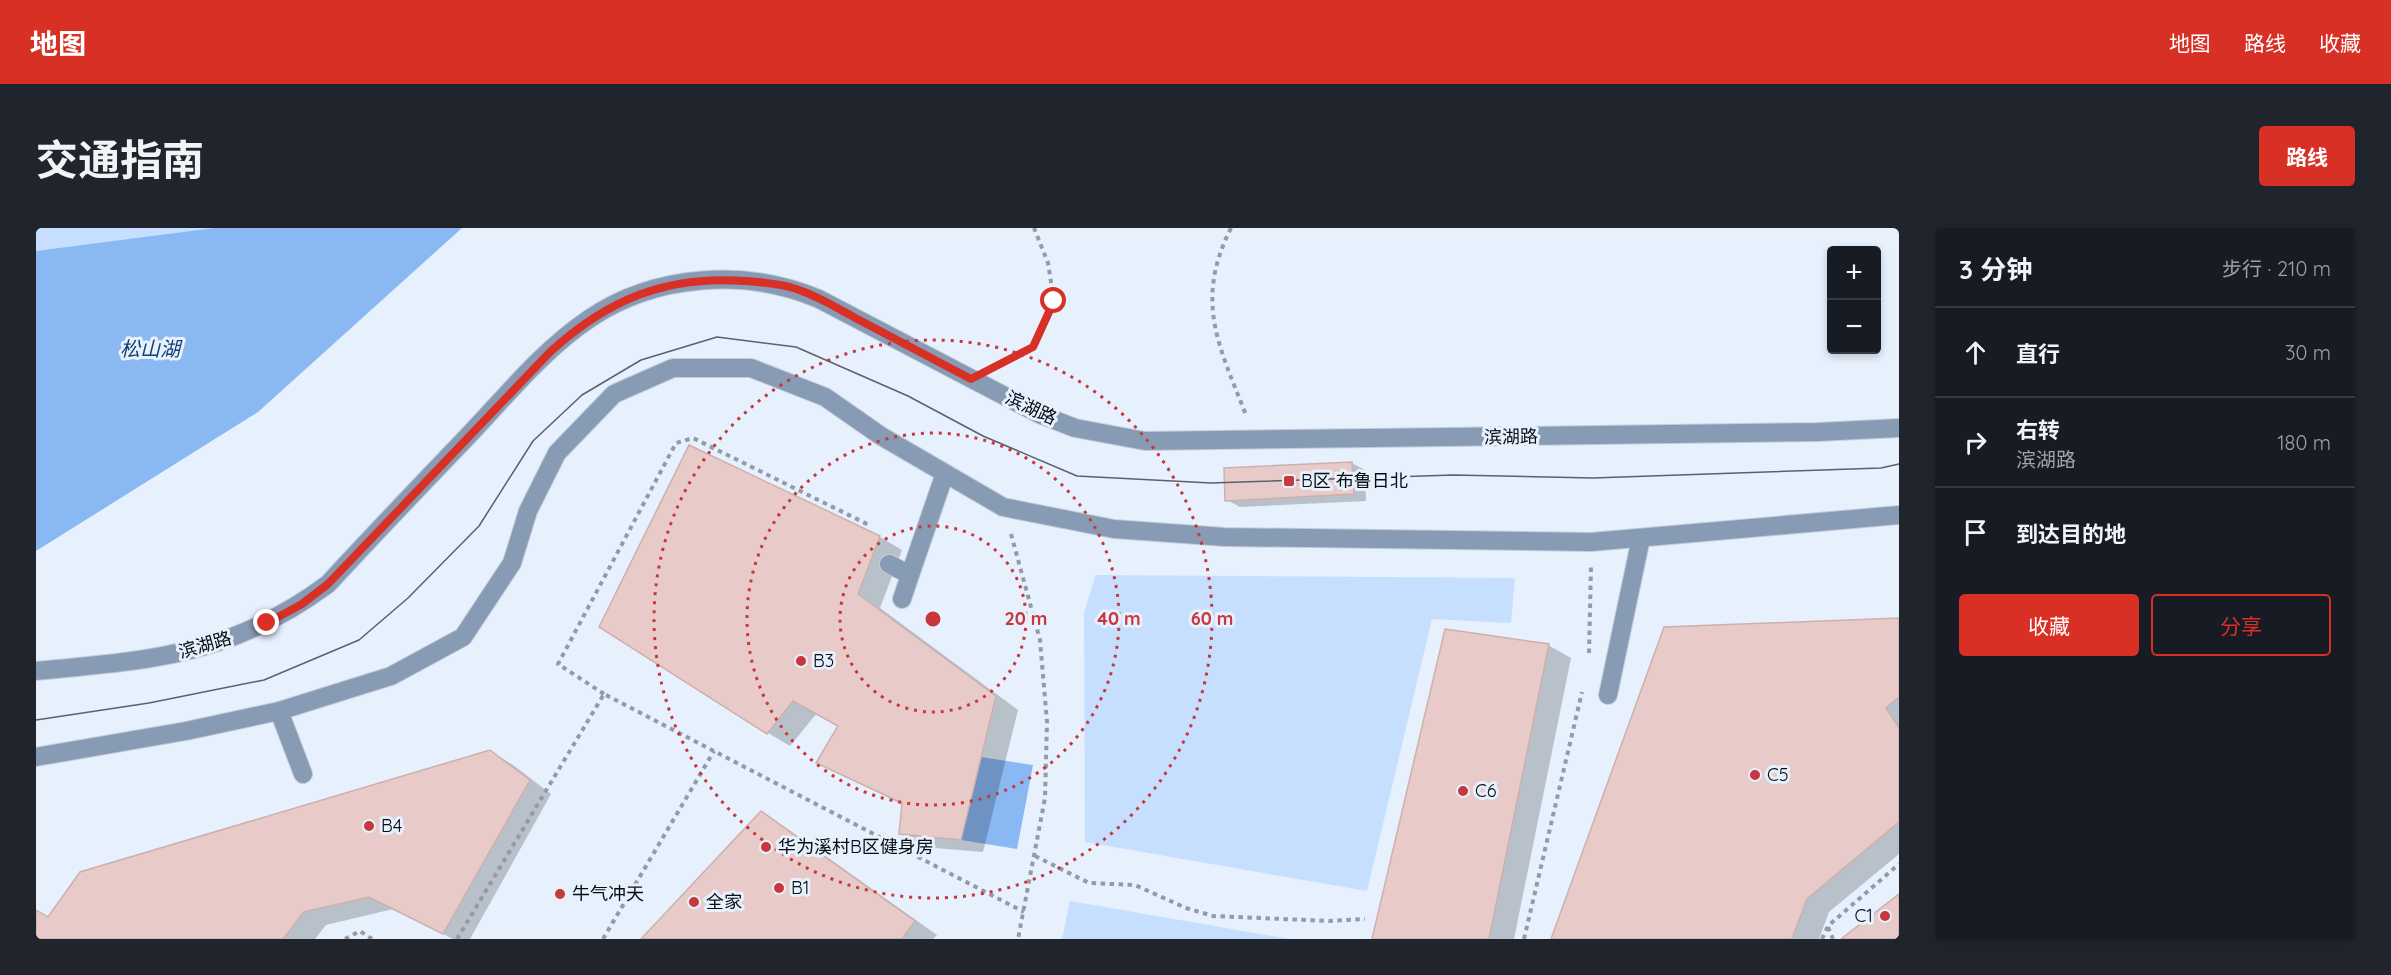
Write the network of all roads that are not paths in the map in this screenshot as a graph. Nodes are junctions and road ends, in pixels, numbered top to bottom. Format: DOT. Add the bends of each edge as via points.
graph roads {
  1 [pos="1899,428"];
  2 [pos="945,473"];
  3 [pos="1899,516"];
  4 [pos="1641,538"];
  5 [pos="889,564"];
  6 [pos="910,575"];
  7 [pos="902,599"];
  8 [pos="36,671"];
  9 [pos="1608,695"];
  10 [pos="279,711"];
  11 [pos="36,757"];
  12 [pos="303,774"];
  1 -- 8 [label="street, 滨湖路" via="1145,441 1075,428 1039,414 792,287 705,279 628,298 590,318 565,338 328,584 302,604 230,640 193,651"];
  2 -- 4 [label="street" via="1003,507 1114,530 1226,537 1592,542"];
  2 -- 6 [label="street"];
  2 -- 10 [label="street" via="825,397 751,368 673,368 614,394 557,453 528,511 512,563 463,637 392,676"];
  3 -- 4 [label="street"];
  4 -- 9 [label="street"];
  5 -- 6 [label="street"];
  6 -- 7 [label="street"];
  10 -- 11 [label="street"];
  10 -- 12 [label="street"];
}
